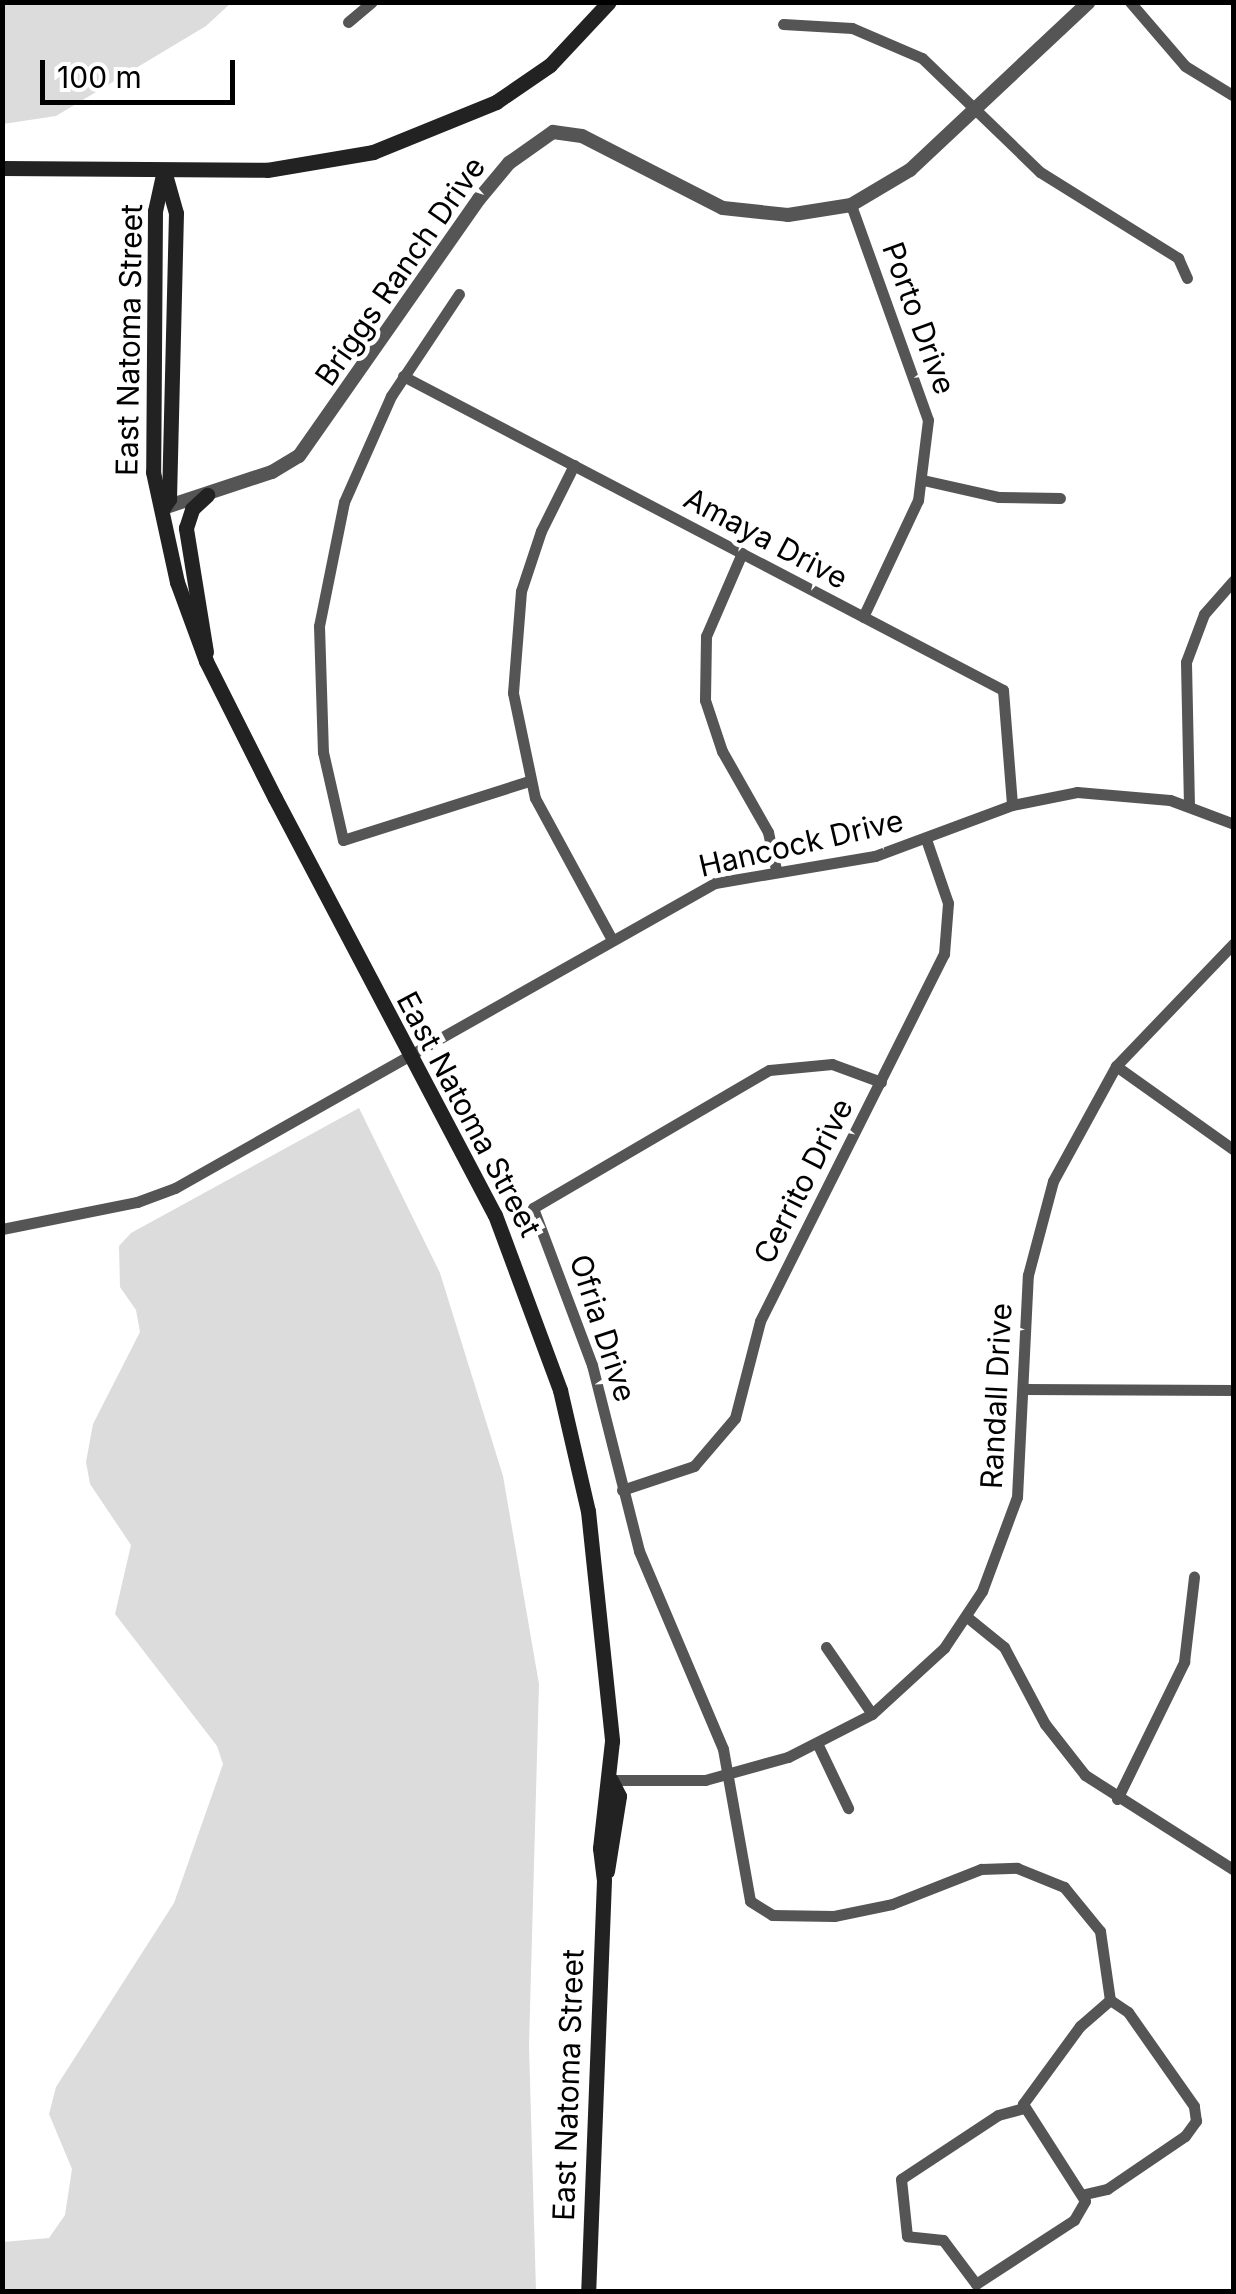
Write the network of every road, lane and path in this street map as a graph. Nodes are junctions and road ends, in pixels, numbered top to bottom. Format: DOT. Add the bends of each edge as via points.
graph roads {
  1 [pos="372,2"];
  2 [pos="609,2"];
  3 [pos="1089,2"];
  4 [pos="1130,2"];
  5 [pos="348,22"];
  6 [pos="783,24"];
  7 [pos="1234,96"];
  8 [pos="976,108"];
  9 [pos="2,168"];
  10 [pos="164,170"];
  11 [pos="851,205"];
  12 [pos="1187,278"];
  13 [pos="459,294"];
  14 [pos="403,376"];
  15 [pos="574,465"];
  16 [pos="923,480"];
  17 [pos="207,495"];
  18 [pos="1060,498"];
  19 [pos="163,508"];
  20 [pos="742,554"];
  21 [pos="1234,580"];
  22 [pos="863,617"];
  23 [pos="206,661"];
  24 [pos="529,781"];
  25 [pos="1012,804"];
  26 [pos="1189,806"];
  27 [pos="1234,824"];
  28 [pos="926,840"];
  29 [pos="776,869"];
  30 [pos="611,938"];
  31 [pos="1234,943"];
  32 [pos="411,1058"];
  33 [pos="1116,1066"];
  34 [pos="881,1082"];
  35 [pos="1234,1150"];
  36 [pos="3,1229"];
  37 [pos="1024,1389"];
  38 [pos="1234,1390"];
  39 [pos="622,1490"];
  40 [pos="1194,1577"];
  41 [pos="966,1617"];
  42 [pos="826,1648"];
  43 [pos="872,1714"];
  44 [pos="818,1745"];
  45 [pos="728,1775"];
  46 [pos="611,1780"];
  47 [pos="1117,1799"];
  48 [pos="848,1808"];
  49 [pos="1234,1870"];
  50 [pos="1110,2000"];
  51 [pos="1024,2108"];
  52 [pos="1086,2194"];
  53 [pos="588,2292"];
  1 -- 5 [label="street"];
  2 -- 10 [label="main road, East Natoma Street" via="550,64 443,128 305,168"];
  3 -- 8 [label="street, Briggs Ranch Drive"];
  4 -- 7 [label="street" via="1185,66"];
  6 -- 8 [label="street" via="831,24 894,42 922,58"];
  8 -- 11 [label="street, Briggs Ranch Drive" via="910,170"];
  8 -- 12 [label="street" via="1066,192 1178,258"];
  9 -- 10 [label="main road"];
  10 -- 19 [label="main road, East Natoma Street" via="152,311 152,472 154,500"];
  11 -- 16 [label="street, Porto Drive" via="919,382 928,420"];
  11 -- 17 [label="street, Briggs Ranch Drive" via="788,215 723,208 582,136 553,132 510,163 479,198 306,448 272,472"];
  13 -- 14 [label="street"];
  14 -- 15 [label="street, Amaya Drive"];
  14 -- 24 [label="street" via="344,502 321,610 319,714 343,840"];
  15 -- 20 [label="street, Amaya Drive"];
  15 -- 24 [label="street" via="536,543 516,616 513,692"];
  16 -- 18 [label="street" via="998,497"];
  16 -- 22 [label="street, Porto Drive" via="906,533"];
  17 -- 19 [label="street, Briggs Ranch Drive"];
  17 -- 23 [label="main road" via="192,509 186,528 206,624"];
  19 -- 23 [label="main road, East Natoma Street" via="177,582"];
  20 -- 22 [label="street, Amaya Drive"];
  20 -- 29 [label="street" via="711,618 703,682 712,726 762,820"];
  21 -- 26 [label="street" via="1204,614 1186,662"];
  22 -- 25 [label="street, Amaya Drive" via="1003,690"];
  23 -- 32 [label="main road, East Natoma Street"];
  24 -- 30 [label="street" via="556,844"];
  25 -- 26 [label="street, Hancock Drive" via="1098,792"];
  25 -- 28 [label="street, Hancock Drive"];
  26 -- 27 [label="street, Hancock Drive"];
  28 -- 29 [label="street, Hancock Drive" via="875,856"];
  28 -- 34 [label="street, Cerrito Drive" via="946,890 947,941"];
  29 -- 30 [label="street, Hancock Drive" via="686,895"];
  30 -- 32 [label="street, Hancock Drive"];
  31 -- 33 [label="street, Randall Drive"];
  32 -- 36 [label="street, Hancock Drive" via="156,1196"];
  32 -- 46 [label="main road, East Natoma Street" via="495,1215 560,1390 598,1573"];
  33 -- 35 [label="street"];
  33 -- 37 [label="street, Randall Drive" via="1072,1137 1042,1212 1025,1308"];
  34 -- 39 [label="street, Cerrito Drive" via="755,1332 729,1429 683,1472"];
  34 -- 39 [label="street, Ofria Drive" via="832,1064 769,1070 533,1208 579,1324"];
  37 -- 38 [label="street"];
  37 -- 41 [label="street, Randall Drive" via="1017,1498 998,1557"];
  39 -- 45 [label="street, Ofria Drive" via="639,1551 713,1720"];
  40 -- 47 [label="street" via="1184,1662"];
  41 -- 43 [label="street, Randall Drive" via="928,1666"];
  41 -- 47 [label="street" via="1004,1647 1070,1760"];
  42 -- 43 [label="street"];
  43 -- 44 [label="street, Randall Drive"];
  44 -- 45 [label="street, Randall Drive"];
  44 -- 48 [label="street"];
  45 -- 46 [label="street, Randall Drive"];
  45 -- 50 [label="street, Ofria Drive" via="746,1891 756,1908 772,1915 864,1912 982,1868 1031,1872 1064,1887 1093,1918 1105,1948"];
  46 -- 53 [label="main road, East Natoma Street" via="603,1798"];
  47 -- 49 [label="street"];
  50 -- 51 [label="street" via="1080,2026 1028,2092"];
  50 -- 52 [label="street" via="1128,2012 1194,2106 1196,2121 1106,2189"];
  51 -- 52 [label="street"];
  51 -- 52 [label="street" via="998,2115 901,2179 907,2236 943,2240 976,2284 1074,2220"];
}
